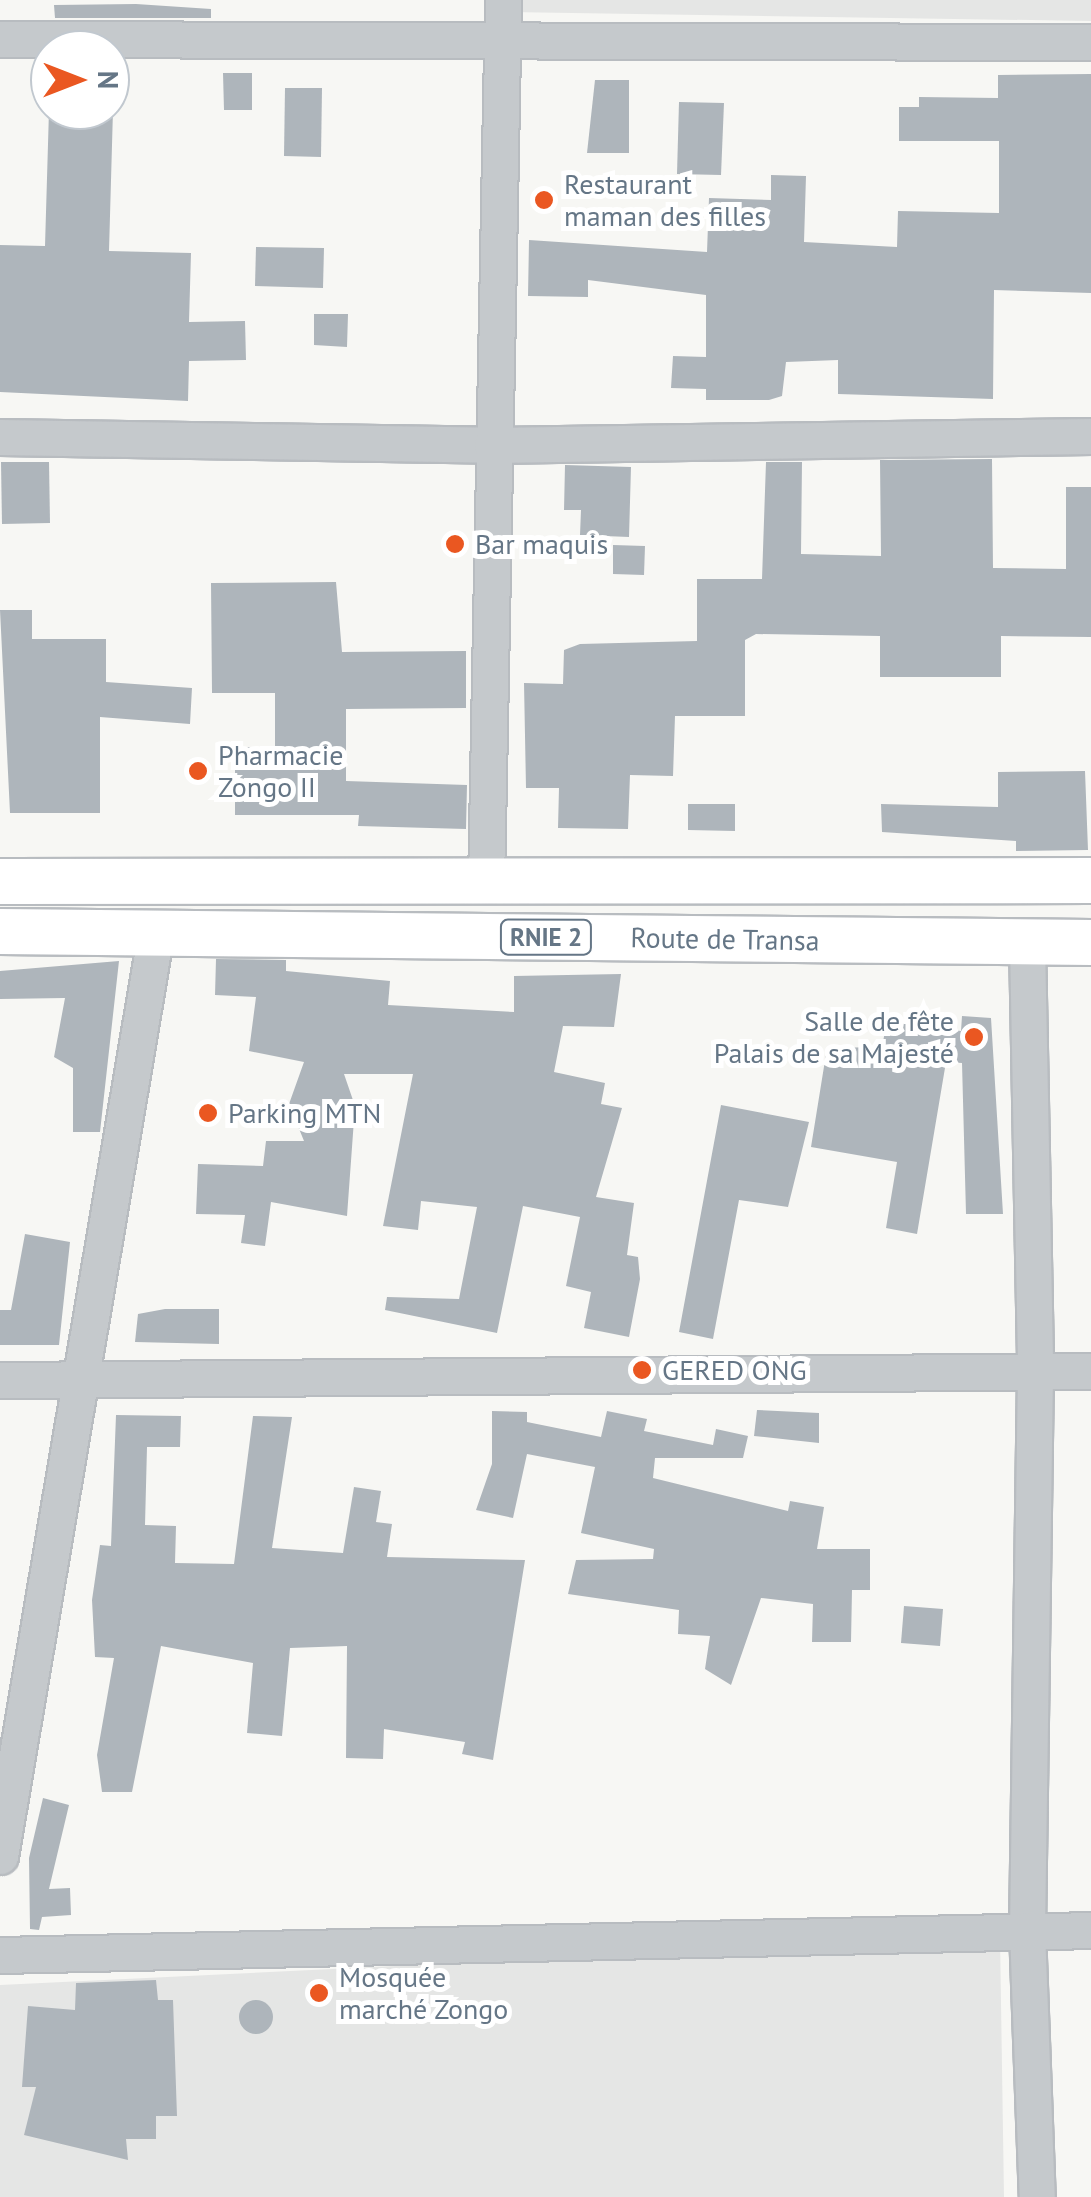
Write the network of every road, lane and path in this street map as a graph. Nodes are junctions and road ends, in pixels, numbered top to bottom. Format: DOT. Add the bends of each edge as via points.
graph roads {
  1 [pos="503,0"];
  2 [pos="502,36"];
  3 [pos="0,39"];
  4 [pos="1091,42"];
  5 [pos="1091,436"];
  6 [pos="0,437"];
  7 [pos="492,445"];
  8 [pos="1091,880"];
  9 [pos="0,881"];
  10 [pos="486,882"];
  11 [pos="0,932"];
  12 [pos="156,932"];
  13 [pos="1091,942"];
  14 [pos="1026,943"];
  15 [pos="1091,1371"];
  16 [pos="1035,1372"];
  17 [pos="0,1380"];
  18 [pos="74,1380"];
  19 [pos="0,1856"];
  20 [pos="1027,1930"];
  21 [pos="1091,1930"];
  22 [pos="0,1955"];
  23 [pos="1037,2197"];
  1 -- 2 [label="street"];
  2 -- 3 [label="street"];
  2 -- 4 [label="street"];
  2 -- 7 [label="street"];
  5 -- 7 [label="street"];
  6 -- 7 [label="street"];
  7 -- 10 [label="street"];
  8 -- 10 [label="main road, Route de Transa / RNIE 2"];
  9 -- 10 [label="main road, Route de Transa / RNIE 2"];
  11 -- 12 [label="main road, Route de Transa / RNIE 2"];
  12 -- 14 [label="main road, Route de Transa / RNIE 2"];
  12 -- 18 [label="street"];
  13 -- 14 [label="main road, Route de Transa / RNIE 2"];
  14 -- 16 [label="street"];
  15 -- 16 [label="street"];
  16 -- 18 [label="street"];
  16 -- 20 [label="street"];
  17 -- 18 [label="street"];
  18 -- 19 [label="street"];
  20 -- 21 [label="street"];
  20 -- 22 [label="street"];
  20 -- 23 [label="street"];
}
